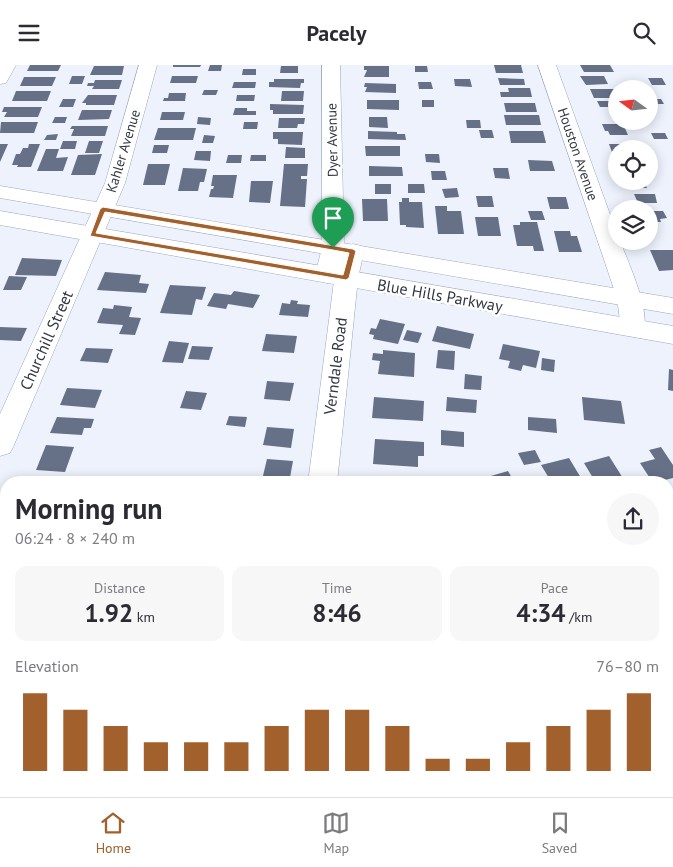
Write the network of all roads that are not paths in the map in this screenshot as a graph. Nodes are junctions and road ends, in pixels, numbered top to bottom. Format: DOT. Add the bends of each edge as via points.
graph roads {
  1 [pos="7,65"];
  2 [pos="148,65"];
  3 [pos="331,65"];
  4 [pos="547,65"];
  5 [pos="0,79"];
  6 [pos="0,192"];
  7 [pos="103,209"];
  8 [pos="0,218"];
  9 [pos="93,234"];
  10 [pos="343,250"];
  11 [pos="336,277"];
  12 [pos="629,299"];
  13 [pos="673,306"];
  14 [pos="633,328"];
  15 [pos="673,335"];
  16 [pos="0,445"];
  17 [pos="322,476"];
  1 -- 5 [label="street"];
  2 -- 7 [label="street, Kahler Avenue" via="121,165"];
  3 -- 10 [label="street, Dyer Avenue"];
  4 -- 12 [label="street, Houston Avenue"];
  6 -- 7 [label="street, Blue Hills Parkway"];
  7 -- 9 [label="street, Kahler Avenue"];
  7 -- 10 [label="street, Blue Hills Parkway"];
  8 -- 9 [label="street, Blue Hills Parkway"];
  9 -- 11 [label="street, Blue Hills Parkway"];
  9 -- 16 [label="street, Churchill Street"];
  10 -- 11 [label="street, Verndale Road"];
  10 -- 12 [label="street, Blue Hills Parkway"];
  11 -- 14 [label="street, Blue Hills Parkway"];
  11 -- 17 [label="street, Verndale Road"];
  12 -- 13 [label="street, Blue Hills Parkway"];
  12 -- 14 [label="street, Houston Avenue"];
  14 -- 15 [label="street, Blue Hills Parkway"];
}
